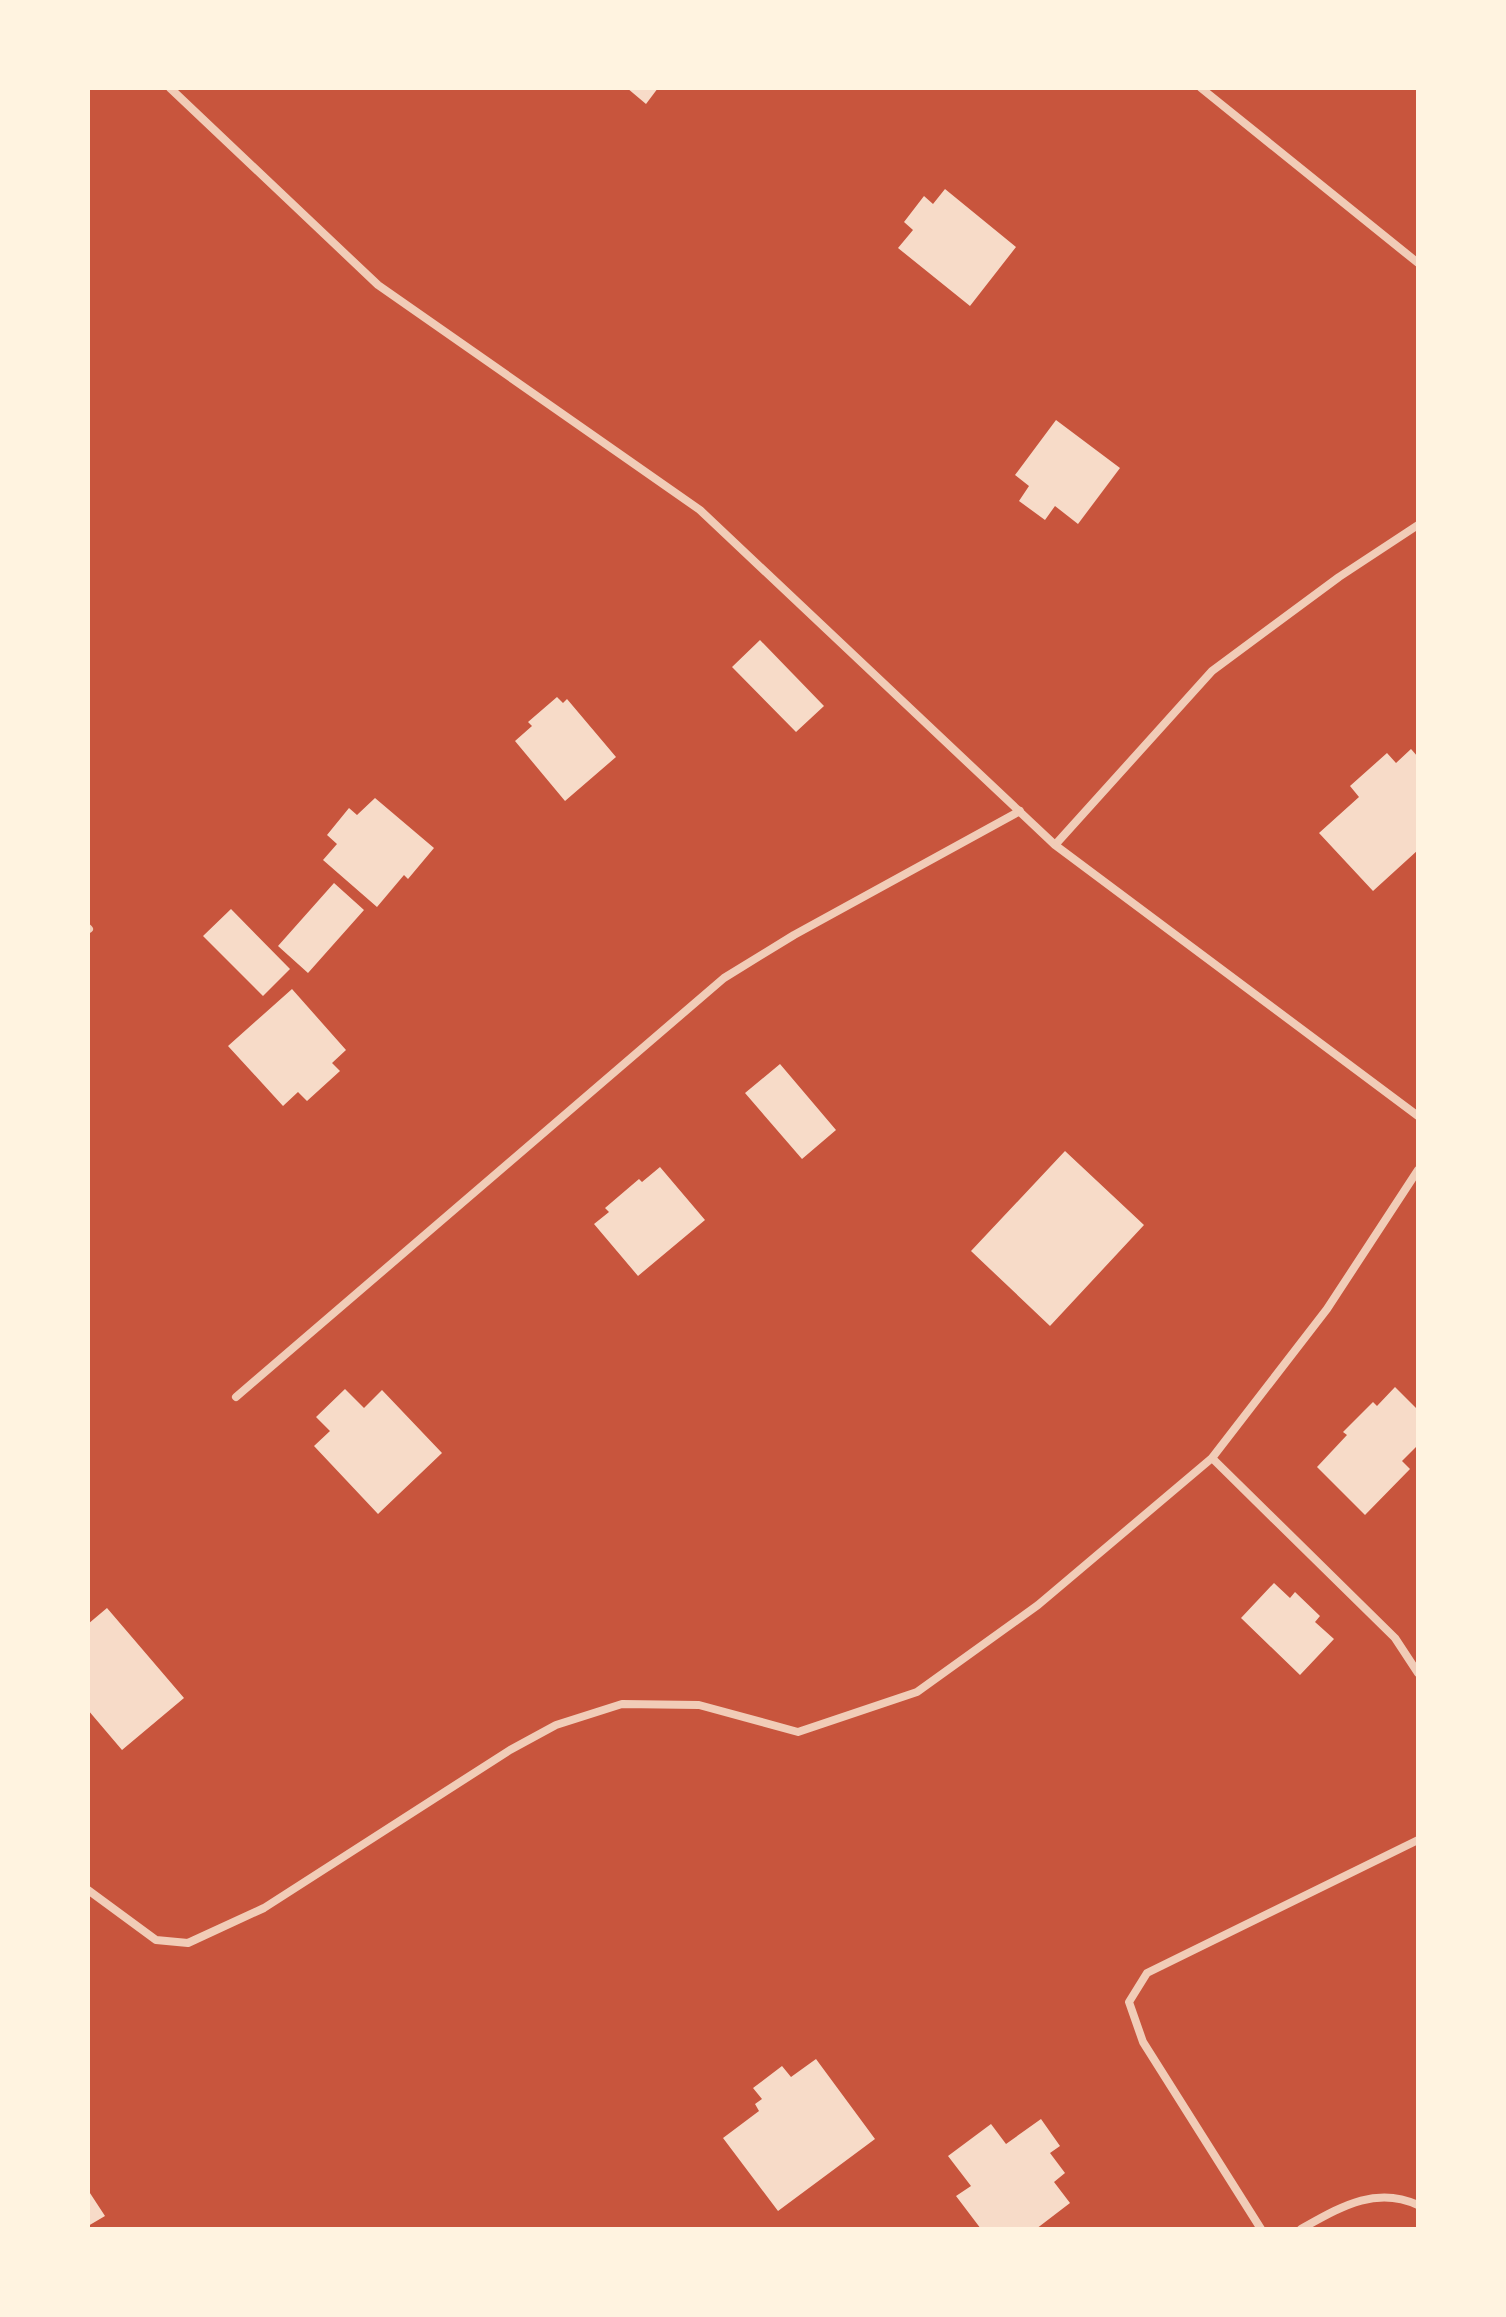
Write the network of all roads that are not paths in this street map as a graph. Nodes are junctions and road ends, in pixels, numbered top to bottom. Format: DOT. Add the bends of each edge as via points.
graph roads {
  1 [pos="170,88"];
  2 [pos="1201,88"];
  3 [pos="1418,263"];
  4 [pos="1418,525"];
  5 [pos="1020,811"];
  6 [pos="1055,845"];
  7 [pos="1418,1116"];
  8 [pos="1418,1170"];
  9 [pos="236,1397"];
  10 [pos="1212,1458"];
  11 [pos="1418,1673"];
  12 [pos="1418,1840"];
  13 [pos="88,1890"];
  14 [pos="1418,2205"];
  15 [pos="1261,2229"];
  16 [pos="1301,2229"];
  1 -- 5 [label="street" via="378,285 700,510"];
  2 -- 3 [label="street"];
  4 -- 6 [label="street" via="1212,671"];
  5 -- 6 [label="street"];
  5 -- 9 [label="street" via="724,978"];
  6 -- 7 [label="street"];
  8 -- 10 [label="street" via="1327,1309"];
  10 -- 11 [label="street" via="1395,1638"];
  10 -- 13 [label="street" via="1038,1605 917,1692 798,1732 699,1705 622,1704 556,1725 264,1908 188,1943 156,1940"];
  12 -- 15 [label="street" via="1147,1973 1129,2002 1143,2042"];
  14 -- 16 [label="street" via="1384,2196 1352,2201"];
}
